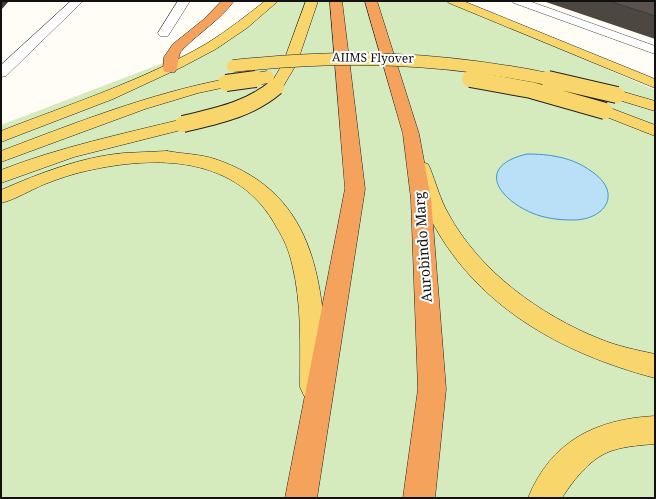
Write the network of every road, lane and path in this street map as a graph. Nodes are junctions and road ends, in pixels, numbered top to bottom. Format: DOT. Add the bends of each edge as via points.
graph roads {
  1 [pos="77,1"];
  2 [pos="184,1"];
  3 [pos="228,1"];
  4 [pos="272,1"];
  5 [pos="312,1"];
  6 [pos="336,1"];
  7 [pos="371,1"];
  8 [pos="453,1"];
  9 [pos="518,1"];
  10 [pos="164,33"];
  11 [pos="655,50"];
  12 [pos="170,69"];
  13 [pos="217,69"];
  14 [pos="1,73"];
  15 [pos="191,74"];
  16 [pos="655,84"];
  17 [pos="90,101"];
  18 [pos="655,106"];
  19 [pos="655,131"];
  20 [pos="411,134"];
  21 [pos="1,137"];
  22 [pos="1,157"];
  23 [pos="1,177"];
  24 [pos="1,197"];
  25 [pos="655,366"];
  26 [pos="315,424"];
  27 [pos="655,430"];
  28 [pos="301,498"];
  29 [pos="419,498"];
  30 [pos="544,498"];
  1 -- 14 [label="street"];
  2 -- 10 [label="street"];
  3 -- 12 [label="highway" via="178,47 171,57"];
  4 -- 12 [label="main road" via="222,40"];
  5 -- 23 [label="main road, bridge" via="290,63 276,87 265,97 248,105 183,124 46,159"];
  6 -- 26 [label="highway" via="355,189"];
  7 -- 20 [label="highway, Aurobindo Marg"];
  8 -- 16 [label="main road"];
  9 -- 11 [label="street"];
  12 -- 17 [label="main road"];
  13 -- 18 [label="main road, AIIMS Flyover, bridge" via="307,58 419,59 528,73"];
  15 -- 17 [label="main road"];
  17 -- 21 [label="main road"];
  19 -- 22 [label="main road, bridge" via="605,111 496,83 420,73 326,72 226,83 177,93 143,103"];
  20 -- 25 [label="main road" via="438,215 451,237 489,282 531,315 556,330 612,354"];
  20 -- 29 [label="highway, Aurobindo Marg" via="421,199 432,389"];
  24 -- 26 [label="main road" via="81,166 126,158 190,159 211,163 248,179 263,190 280,212 298,245 306,270 310,298"];
  26 -- 28 [label="highway"];
  27 -- 30 [label="main road" via="603,439 581,452 561,470"];
}
